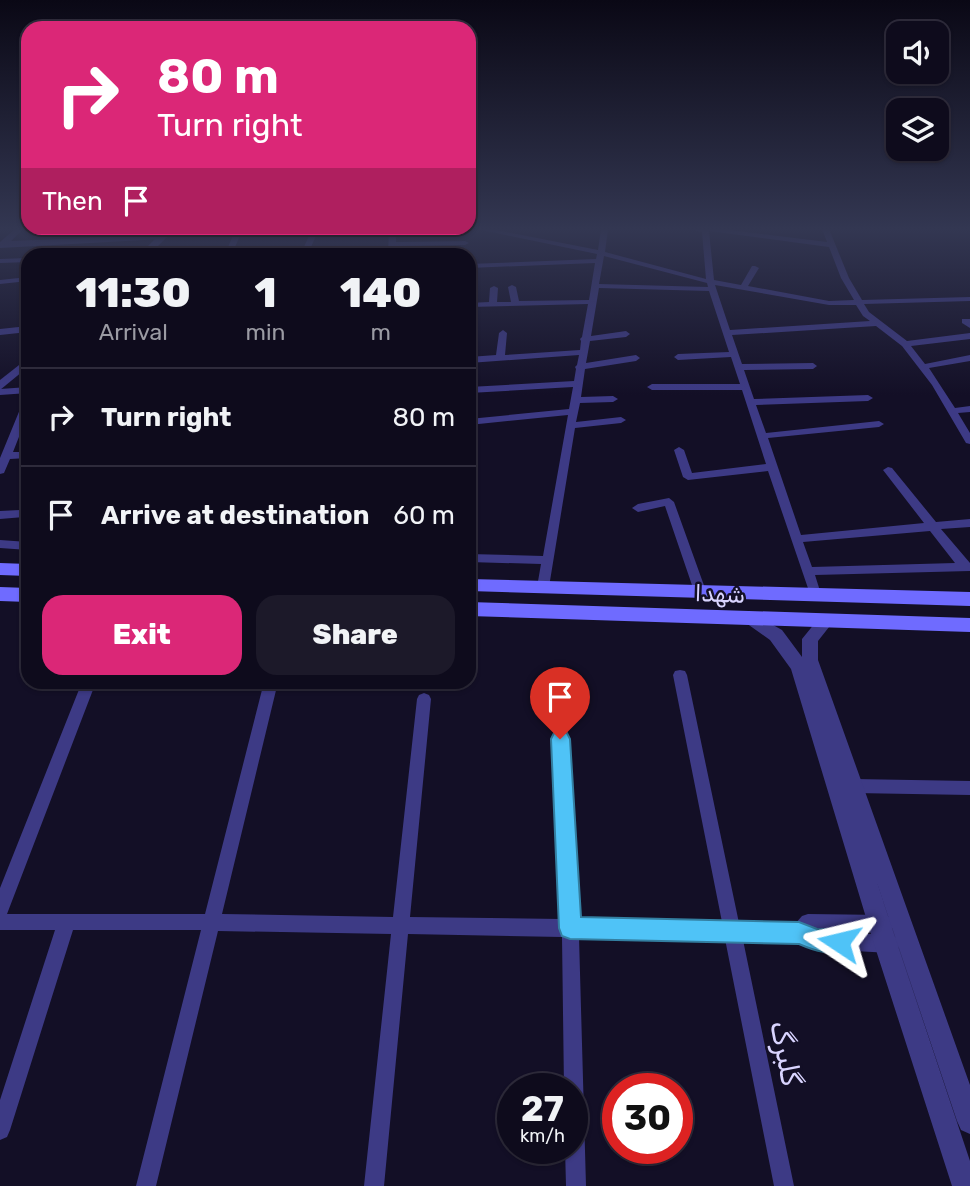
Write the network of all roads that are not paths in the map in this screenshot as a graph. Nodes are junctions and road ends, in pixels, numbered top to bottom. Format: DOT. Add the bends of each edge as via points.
graph roads {
  1 [pos="705,284"];
  2 [pos="745,284"];
  3 [pos="849,284"];
  4 [pos="594,286"];
  5 [pos="711,286"];
  6 [pos="512,287"];
  7 [pos="494,288"];
  8 [pos="743,288"];
  9 [pos="970,299"];
  10 [pos="591,302"];
  11 [pos="859,302"];
  12 [pos="494,304"];
  13 [pos="515,304"];
  14 [pos="476,305"];
  15 [pos="877,323"];
  16 [pos="21,330"];
  17 [pos="0,332"];
  18 [pos="503,333"];
  19 [pos="727,333"];
  20 [pos="626,334"];
  21 [pos="970,335"];
  22 [pos="584,339"];
  23 [pos="905,344"];
  24 [pos="582,352"];
  25 [pos="734,354"];
  26 [pos="678,357"];
  27 [pos="500,358"];
  28 [pos="636,358"];
  29 [pos="970,358"];
  30 [pos="476,360"];
  31 [pos="813,366"];
  32 [pos="21,367"];
  33 [pos="579,367"];
  34 [pos="739,367"];
  35 [pos="922,367"];
  36 [pos="576,384"];
  37 [pos="0,386"];
  38 [pos="652,387"];
  39 [pos="746,387"];
  40 [pos="21,390"];
  41 [pos="476,390"];
  42 [pos="0,392"];
  43 [pos="868,398"];
  44 [pos="613,399"];
  45 [pos="574,400"];
  46 [pos="750,402"];
  47 [pos="970,410"];
  48 [pos="952,411"];
  49 [pos="572,412"];
  50 [pos="21,419"];
  51 [pos="621,420"];
  52 [pos="476,421"];
  53 [pos="878,424"];
  54 [pos="570,426"];
  55 [pos="762,436"];
  56 [pos="970,441"];
  57 [pos="679,450"];
  58 [pos="21,456"];
  59 [pos="5,457"];
  60 [pos="772,467"];
  61 [pos="888,470"];
  62 [pos="0,471"];
  63 [pos="638,508"];
  64 [pos="20,514"];
  65 [pos="0,515"];
  66 [pos="970,523"];
  67 [pos="933,526"];
  68 [pos="796,539"];
  69 [pos="0,544"];
  70 [pos="21,546"];
  71 [pos="476,558"];
  72 [pos="547,560"];
  73 [pos="967,567"];
  74 [pos="0,569"];
  75 [pos="21,570"];
  76 [pos="807,570"];
  77 [pos="476,585"];
  78 [pos="543,587"];
  79 [pos="700,591"];
  80 [pos="0,594"];
  81 [pos="814,594"];
  82 [pos="21,595"];
  83 [pos="970,599"];
  84 [pos="476,609"];
  85 [pos="752,620"];
  86 [pos="825,622"];
  87 [pos="970,625"];
  88 [pos="680,675"];
  89 [pos="558,685"];
  90 [pos="86,689"];
  91 [pos="269,689"];
  92 [pos="424,699"];
  93 [pos="844,774"];
  94 [pos="970,788"];
  95 [pos="0,909"];
  96 [pos="0,922"];
  97 [pos="67,922"];
  98 [pos="211,922"];
  99 [pos="399,925"];
  100 [pos="570,928"];
  101 [pos="734,931"];
  102 [pos="882,934"];
  103 [pos="905,935"];
  104 [pos="970,1121"];
  105 [pos="0,1130"];
  106 [pos="964,1169"];
  107 [pos="146,1186"];
  108 [pos="374,1186"];
  109 [pos="576,1186"];
  110 [pos="784,1186"];
  1 -- 5 [label="street"];
  2 -- 8 [label="street"];
  3 -- 11 [label="street"];
  4 -- 5 [label="street"];
  4 -- 10 [label="street"];
  5 -- 8 [label="street"];
  5 -- 19 [label="street"];
  6 -- 13 [label="street"];
  7 -- 12 [label="street"];
  8 -- 11 [label="street" via="829,303"];
  9 -- 11 [label="street"];
  10 -- 13 [label="street"];
  10 -- 22 [label="street"];
  11 -- 15 [label="street"];
  12 -- 13 [label="street"];
  12 -- 14 [label="street"];
  15 -- 19 [label="street"];
  15 -- 23 [label="street"];
  16 -- 17 [label="street"];
  18 -- 27 [label="street"];
  19 -- 25 [label="street"];
  20 -- 22 [label="street"];
  21 -- 23 [label="street"];
  22 -- 24 [label="street"];
  23 -- 35 [label="street"];
  24 -- 27 [label="street"];
  24 -- 33 [label="street"];
  25 -- 26 [label="street"];
  25 -- 34 [label="street"];
  27 -- 30 [label="street"];
  28 -- 33 [label="street"];
  29 -- 35 [label="street"];
  31 -- 34 [label="street"];
  32 -- 37 [label="street"];
  33 -- 36 [label="street"];
  34 -- 39 [label="street"];
  35 -- 48 [label="street"];
  36 -- 41 [label="street"];
  36 -- 45 [label="street"];
  38 -- 39 [label="street"];
  39 -- 46 [label="street"];
  40 -- 42 [label="street"];
  43 -- 46 [label="street"];
  44 -- 45 [label="street"];
  45 -- 49 [label="street"];
  46 -- 55 [label="street"];
  47 -- 48 [label="street"];
  48 -- 56 [label="street"];
  49 -- 52 [label="street"];
  49 -- 54 [label="street"];
  50 -- 59 [label="street"];
  51 -- 54 [label="street"];
  53 -- 55 [label="street"];
  54 -- 72 [label="street"];
  55 -- 60 [label="street"];
  57 -- 60 [label="street" via="688,477"];
  58 -- 59 [label="street"];
  59 -- 62 [label="street"];
  60 -- 68 [label="street"];
  61 -- 67 [label="street"];
  63 -- 79 [label="street" via="669,502"];
  64 -- 65 [label="street"];
  66 -- 67 [label="street"];
  67 -- 68 [label="street"];
  67 -- 73 [label="street"];
  68 -- 76 [label="street"];
  69 -- 70 [label="street"];
  71 -- 72 [label="street"];
  72 -- 78 [label="street"];
  73 -- 76 [label="street"];
  74 -- 75 [label="main road"];
  76 -- 81 [label="street"];
  77 -- 78 [label="main road, شهدا"];
  78 -- 79 [label="main road, شهدا"];
  79 -- 81 [label="main road, شهدا"];
  80 -- 82 [label="main road"];
  81 -- 83 [label="main road, شهدا"];
  84 -- 85 [label="main road, شهدا"];
  85 -- 86 [label="main road, شهدا"];
  85 -- 93 [label="street" via="776,635 799,667"];
  86 -- 87 [label="main road, شهدا"];
  86 -- 93 [label="street" via="810,639 810,660"];
  88 -- 101 [label="street"];
  89 -- 100 [label="street"];
  90 -- 95 [label="street"];
  91 -- 98 [label="street"];
  92 -- 99 [label="street"];
  93 -- 94 [label="street"];
  93 -- 102 [label="street"];
  93 -- 103 [label="street"];
  96 -- 97 [label="street"];
  97 -- 98 [label="street"];
  97 -- 105 [label="street"];
  98 -- 99 [label="street"];
  98 -- 107 [label="street"];
  99 -- 100 [label="street"];
  99 -- 108 [label="street"];
  100 -- 101 [label="street"];
  100 -- 109 [label="street"];
  101 -- 102 [label="street" via="799,933 817,940"];
  101 -- 110 [label="street, گلبرگ"];
  102 -- 103 [label="street"];
  102 -- 106 [label="street"];
  103 -- 104 [label="street"];
}
